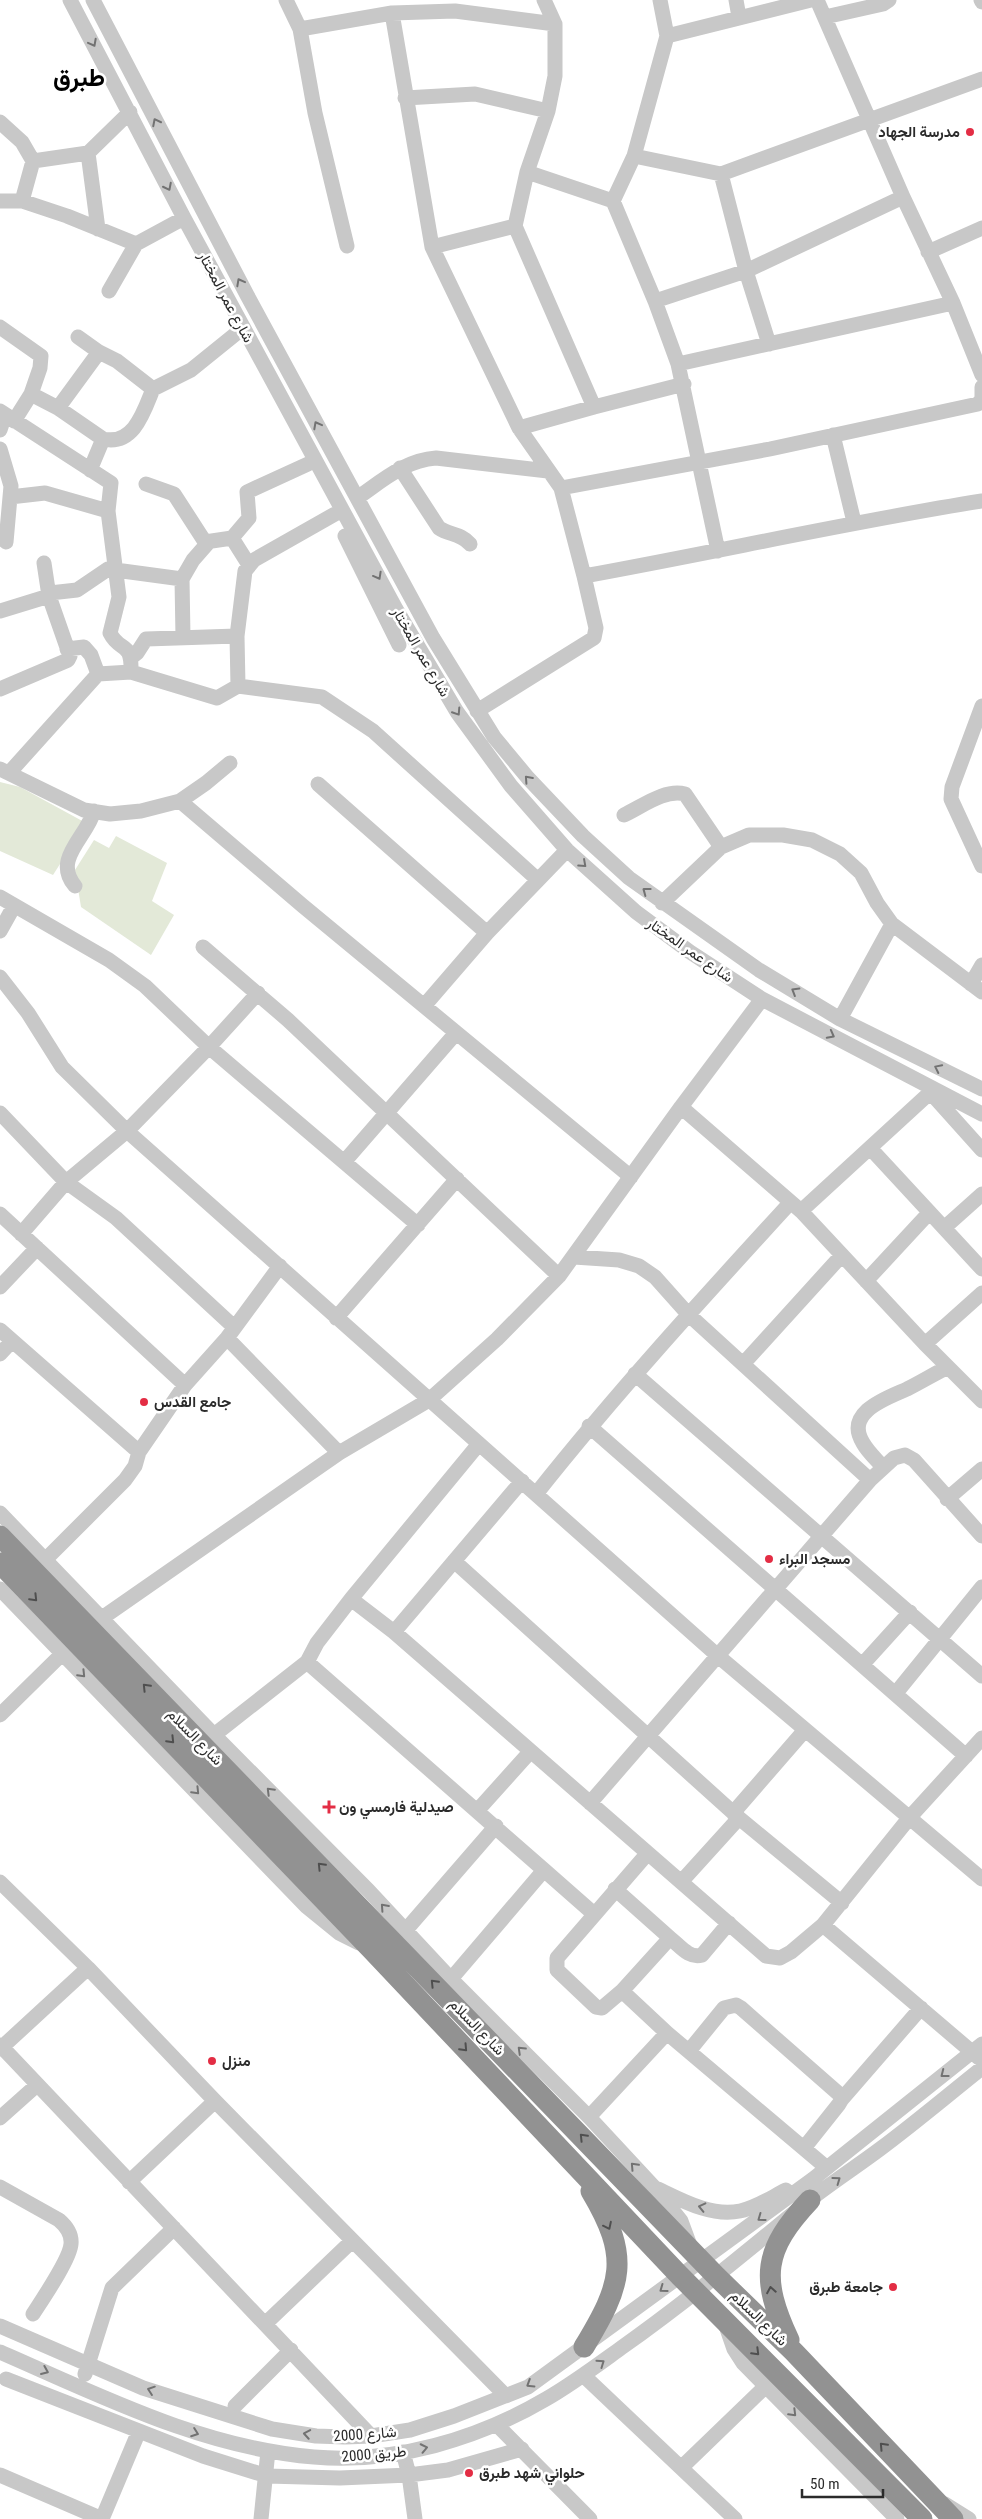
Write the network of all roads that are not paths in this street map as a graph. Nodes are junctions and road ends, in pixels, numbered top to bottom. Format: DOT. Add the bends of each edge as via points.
graph roads {
  1 [pos="70,0"];
  2 [pos="93,0"];
  3 [pos="286,0"];
  4 [pos="544,0"];
  5 [pos="660,0"];
  6 [pos="736,0"];
  7 [pos="811,0"];
  8 [pos="817,0"];
  9 [pos="889,0"];
  10 [pos="392,13"];
  11 [pos="739,17"];
  12 [pos="825,17"];
  13 [pos="555,24"];
  14 [pos="300,29"];
  15 [pos="667,36"];
  16 [pos="982,79"];
  17 [pos="405,98"];
  18 [pos="548,111"];
  19 [pos="130,112"];
  20 [pos="870,120"];
  21 [pos="0,122"];
  22 [pos="88,153"];
  23 [pos="634,156"];
  24 [pos="33,161"];
  25 [pos="527,172"];
  26 [pos="721,174"];
  27 [pos="903,197"];
  28 [pos="0,201"];
  29 [pos="22,201"];
  30 [pos="613,201"];
  31 [pos="184,218"];
  32 [pos="515,226"];
  33 [pos="982,228"];
  34 [pos="98,229"];
  35 [pos="136,244"];
  36 [pos="347,246"];
  37 [pos="432,247"];
  38 [pos="928,252"];
  39 [pos="746,271"];
  40 [pos="109,291"];
  41 [pos="655,301"];
  42 [pos="953,303"];
  43 [pos="0,327"];
  44 [pos="240,330"];
  45 [pos="78,337"];
  46 [pos="769,344"];
  47 [pos="99,352"];
  48 [pos="678,364"];
  49 [pos="982,375"];
  50 [pos="684,384"];
  51 [pos="982,387"];
  52 [pos="153,389"];
  53 [pos="31,394"];
  54 [pos="594,406"];
  55 [pos="58,408"];
  56 [pos="6,416"];
  57 [pos="519,428"];
  58 [pos="0,430"];
  59 [pos="832,435"];
  60 [pos="104,439"];
  61 [pos="332,452"];
  62 [pos="1,456"];
  63 [pos="312,463"];
  64 [pos="699,463"];
  65 [pos="400,468"];
  66 [pos="90,470"];
  67 [pos="548,471"];
  68 [pos="146,484"];
  69 [pos="561,488"];
  70 [pos="10,497"];
  71 [pos="357,498"];
  72 [pos="982,500"];
  73 [pos="108,511"];
  74 [pos="334,514"];
  75 [pos="854,522"];
  76 [pos="232,538"];
  77 [pos="6,542"];
  78 [pos="207,544"];
  79 [pos="470,544"];
  80 [pos="718,552"];
  81 [pos="44,563"];
  82 [pos="249,565"];
  83 [pos="115,570"];
  84 [pos="584,576"];
  85 [pos="182,579"];
  86 [pos="50,594"];
  87 [pos="0,611"];
  88 [pos="237,636"];
  89 [pos="183,637"];
  90 [pos="399,645"];
  91 [pos="67,648"];
  92 [pos="131,664"];
  93 [pos="98,674"];
  94 [pos="238,686"];
  95 [pos="0,690"];
  96 [pos="982,706"];
  97 [pos="477,711"];
  98 [pos="230,763"];
  99 [pos="5,771"];
  100 [pos="318,784"];
  101 [pos="180,801"];
  102 [pos="94,811"];
  103 [pos="624,815"];
  104 [pos="721,847"];
  105 [pos="567,850"];
  106 [pos="982,866"];
  107 [pos="538,880"];
  108 [pos="75,886"];
  109 [pos="0,897"];
  110 [pos="662,903"];
  111 [pos="14,906"];
  112 [pos="892,924"];
  113 [pos="0,931"];
  114 [pos="487,933"];
  115 [pos="203,947"];
  116 [pos="982,966"];
  117 [pos="0,977"];
  118 [pos="976,988"];
  119 [pos="258,993"];
  120 [pos="762,999"];
  121 [pos="424,1006"];
  122 [pos="840,1019"];
  123 [pos="456,1033"];
  124 [pos="209,1047"];
  125 [pos="982,1089"];
  126 [pos="932,1091"];
  127 [pos="681,1107"];
  128 [pos="0,1113"];
  129 [pos="982,1114"];
  130 [pos="387,1115"];
  131 [pos="127,1131"];
  132 [pos="871,1149"];
  133 [pos="982,1150"];
  134 [pos="344,1162"];
  135 [pos="631,1177"];
  136 [pos="458,1179"];
  137 [pos="66,1182"];
  138 [pos="982,1194"];
  139 [pos="796,1207"];
  140 [pos="929,1212"];
  141 [pos="0,1214"];
  142 [pos="418,1225"];
  143 [pos="944,1228"];
  144 [pos="21,1234"];
  145 [pos="37,1248"];
  146 [pos="842,1255"];
  147 [pos="574,1257"];
  148 [pos="280,1266"];
  149 [pos="982,1269"];
  150 [pos="559,1276"];
  151 [pos="866,1281"];
  152 [pos="0,1287"];
  153 [pos="982,1292"];
  154 [pos="688,1314"];
  155 [pos="336,1318"];
  156 [pos="0,1330"];
  157 [pos="230,1333"];
  158 [pos="12,1341"];
  159 [pos="925,1344"];
  160 [pos="0,1354"];
  161 [pos="743,1364"];
  162 [pos="948,1367"];
  163 [pos="636,1374"];
  164 [pos="185,1385"];
  165 [pos="429,1400"];
  166 [pos="982,1401"];
  167 [pos="589,1426"];
  168 [pos="478,1445"];
  169 [pos="139,1452"];
  170 [pos="340,1453"];
  171 [pos="883,1467"];
  172 [pos="982,1469"];
  173 [pos="870,1480"];
  174 [pos="522,1481"];
  175 [pos="536,1494"];
  176 [pos="947,1499"];
  177 [pos="0,1513"];
  178 [pos="821,1534"];
  179 [pos="0,1536"];
  180 [pos="982,1536"];
  181 [pos="45,1560"];
  182 [pos="454,1561"];
  183 [pos="0,1563"];
  184 [pos="982,1587"];
  185 [pos="0,1589"];
  186 [pos="774,1589"];
  187 [pos="351,1599"];
  188 [pos="910,1612"];
  189 [pos="102,1618"];
  190 [pos="394,1632"];
  191 [pos="938,1639"];
  192 [pos="62,1654"];
  193 [pos="718,1656"];
  194 [pos="306,1662"];
  195 [pos="862,1665"];
  196 [pos="982,1676"];
  197 [pos="896,1693"];
  198 [pos="0,1715"];
  199 [pos="805,1730"];
  200 [pos="214,1735"];
  201 [pos="648,1737"];
  202 [pos="982,1738"];
  203 [pos="530,1752"];
  204 [pos="966,1756"];
  205 [pos="590,1803"];
  206 [pos="477,1811"];
  207 [pos="736,1815"];
  208 [pos="910,1817"];
  209 [pos="496,1826"];
  210 [pos="647,1854"];
  211 [pos="544,1870"];
  212 [pos="982,1879"];
  213 [pos="0,1882"];
  214 [pos="681,1882"];
  215 [pos="615,1889"];
  216 [pos="842,1904"];
  217 [pos="594,1914"];
  218 [pos="729,1924"];
  219 [pos="823,1925"];
  220 [pos="405,1930"];
  221 [pos="670,1938"];
  222 [pos="372,1950"];
  223 [pos="88,1968"];
  224 [pos="451,1979"];
  225 [pos="622,1991"];
  226 [pos="921,2008"];
  227 [pos="667,2032"];
  228 [pos="1,2047"];
  229 [pos="689,2051"];
  230 [pos="979,2052"];
  231 [pos="982,2068"];
  232 [pos="37,2085"];
  233 [pos="842,2099"];
  234 [pos="215,2101"];
  235 [pos="589,2117"];
  236 [pos="890,2117"];
  237 [pos="0,2118"];
  238 [pos="902,2132"];
  239 [pos="804,2148"];
  240 [pos="577,2168"];
  241 [pos="827,2168"];
  242 [pos="130,2182"];
  243 [pos="0,2187"];
  244 [pos="654,2187"];
  245 [pos="812,2189"];
  246 [pos="174,2228"];
  247 [pos="352,2241"];
  248 [pos="696,2254"];
  249 [pos="680,2276"];
  250 [pos="717,2277"];
  251 [pos="697,2292"];
  252 [pos="33,2314"];
  253 [pos="724,2320"];
  254 [pos="265,2324"];
  255 [pos="0,2326"];
  256 [pos="584,2347"];
  257 [pos="291,2350"];
  258 [pos="794,2352"];
  259 [pos="6,2355"];
  260 [pos="88,2366"];
  261 [pos="583,2375"];
  262 [pos="3,2386"];
  263 [pos="80,2386"];
  264 [pos="766,2386"];
  265 [pos="506,2396"];
  266 [pos="235,2406"];
  267 [pos="497,2425"];
  268 [pos="139,2431"];
  269 [pos="371,2436"];
  270 [pos="522,2449"];
  271 [pos="268,2451"];
  272 [pos="404,2452"];
  273 [pos="682,2467"];
  274 [pos="0,2474"];
  275 [pos="409,2475"];
  276 [pos="267,2476"];
  277 [pos="926,2492"];
  278 [pos="261,2519"];
  279 [pos="415,2519"];
  280 [pos="590,2519"];
  281 [pos="735,2519"];
  282 [pos="898,2519"];
  283 [pos="922,2519"];
  284 [pos="953,2519"];
  285 [pos="969,2519"];
  1 -- 19 [label="street, شارع عمر المختار, one-way"];
  61 -- 2 [label="street, شارع عمر المختار, one-way"];
  3 -- 14 [label="street"];
  4 -- 13 [label="street"];
  5 -- 15 [label="street"];
  6 -- 11 [label="street"];
  7 -- 11 [label="street"];
  8 -- 12 [label="street"];
  9 -- 12 [label="street" via="884,4"];
  10 -- 13 [label="street" via="455,11"];
  10 -- 14 [label="street"];
  10 -- 17 [label="street"];
  11 -- 15 [label="street"];
  12 -- 20 [label="street"];
  13 -- 18 [label="street" via="555,76"];
  14 -- 36 [label="street" via="315,113"];
  15 -- 23 [label="street"];
  16 -- 20 [label="street"];
  17 -- 18 [label="street" via="475,94"];
  17 -- 37 [label="street"];
  18 -- 25 [label="street"];
  19 -- 22 [label="street"];
  19 -- 31 [label="street, شارع عمر المختار, one-way"];
  20 -- 26 [label="street"];
  20 -- 27 [label="street"];
  21 -- 24 [label="street" via="22,142"];
  22 -- 24 [label="street"];
  22 -- 34 [label="street"];
  23 -- 26 [label="street"];
  23 -- 30 [label="street"];
  24 -- 29 [label="street"];
  25 -- 30 [label="street"];
  25 -- 32 [label="street"];
  26 -- 39 [label="street"];
  27 -- 38 [label="street"];
  27 -- 39 [label="street"];
  28 -- 29 [label="street"];
  29 -- 34 [label="street"];
  30 -- 41 [label="street"];
  31 -- 35 [label="street"];
  31 -- 44 [label="street, شارع عمر المختار"];
  32 -- 37 [label="street"];
  32 -- 54 [label="street"];
  33 -- 38 [label="street"];
  34 -- 35 [label="street"];
  35 -- 40 [label="street"];
  37 -- 57 [label="street"];
  38 -- 42 [label="street"];
  39 -- 41 [label="street"];
  39 -- 46 [label="street"];
  41 -- 48 [label="street"];
  42 -- 46 [label="street"];
  42 -- 49 [label="street"];
  43 -- 53 [label="street" via="40,356 40,368"];
  44 -- 52 [label="street" via="191,370"];
  44 -- 63 [label="street, شارع عمر المختار"];
  45 -- 47 [label="street"];
  46 -- 48 [label="street"];
  47 -- 52 [label="street" via="117,361"];
  47 -- 55 [label="street"];
  48 -- 50 [label="street"];
  50 -- 54 [label="street"];
  50 -- 64 [label="street"];
  51 -- 59 [label="street" via="982,399 978,404"];
  52 -- 60 [label="street" via="134,430 120,439"];
  53 -- 55 [label="street"];
  53 -- 56 [label="street"];
  54 -- 57 [label="street"];
  55 -- 60 [label="street"];
  56 -- 58 [label="street"];
  56 -- 66 [label="street"];
  57 -- 67 [label="street"];
  59 -- 64 [label="street"];
  59 -- 75 [label="street"];
  60 -- 66 [label="street"];
  61 -- 63 [label="street"];
  61 -- 71 [label="street, شارع عمر المختار"];
  62 -- 70 [label="street" via="10,477"];
  63 -- 74 [label="street"];
  63 -- 76 [label="street" via="247,492 249,518"];
  63 -- 105 [label="street, شارع عمر المختار, one-way" via="457,712 511,786"];
  64 -- 69 [label="street"];
  64 -- 80 [label="street"];
  65 -- 67 [label="street" via="423,459 436,458"];
  65 -- 71 [label="street"];
  65 -- 79 [label="street" via="439,528 464,537"];
  66 -- 73 [label="street" via="111,483"];
  67 -- 69 [label="street"];
  68 -- 78 [label="street" via="174,494"];
  69 -- 84 [label="street"];
  70 -- 73 [label="street" via="45,493"];
  70 -- 77 [label="street"];
  71 -- 97 [label="street, شارع عمر المختار" via="433,638"];
  72 -- 75 [label="street"];
  73 -- 83 [label="street"];
  74 -- 82 [label="street"];
  74 -- 90 [label="street"];
  75 -- 80 [label="street"];
  76 -- 78 [label="street"];
  76 -- 82 [label="street"];
  78 -- 85 [label="street"];
  80 -- 84 [label="street"];
  81 -- 86 [label="street"];
  82 -- 88 [label="street" via="245,570"];
  83 -- 85 [label="street"];
  83 -- 86 [label="street" via="101,572 77,590"];
  83 -- 92 [label="street" via="119,597 110,633 129,650"];
  84 -- 97 [label="street" via="596,628 594,638"];
  85 -- 89 [label="street"];
  86 -- 87 [label="street"];
  86 -- 91 [label="street"];
  88 -- 89 [label="street"];
  88 -- 94 [label="street"];
  89 -- 92 [label="street" via="146,639"];
  91 -- 93 [label="street" via="84,647 91,655"];
  91 -- 95 [label="street" via="68,660"];
  92 -- 93 [label="street"];
  92 -- 94 [label="street" via="217,698"];
  93 -- 99 [label="street"];
  94 -- 107 [label="street" via="322,697 373,731"];
  96 -- 106 [label="street" via="952,787 951,799"];
  110 -- 97 [label="street, شارع عمر المختار, one-way" via="576,828 528,778"];
  98 -- 101 [label="street"];
  99 -- 102 [label="street" via="84,810"];
  100 -- 114 [label="street"];
  101 -- 102 [label="street" via="110,814"];
  101 -- 121 [label="street"];
  102 -- 108 [label="street" via="89,826 67,860 67,874"];
  103 -- 104 [label="street" via="666,794 685,794"];
  104 -- 110 [label="street"];
  104 -- 112 [label="street" via="749,835 783,835 812,840 840,854 861,873"];
  105 -- 107 [label="street"];
  105 -- 120 [label="street, شارع عمر المختار, one-way" via="636,912"];
  107 -- 114 [label="street"];
  109 -- 111 [label="street"];
  122 -- 110 [label="street, شارع عمر المختار, one-way" via="760,970"];
  111 -- 113 [label="street"];
  111 -- 124 [label="street" via="110,960 138,980"];
  112 -- 118 [label="street"];
  112 -- 122 [label="street"];
  114 -- 121 [label="street"];
  115 -- 119 [label="street"];
  116 -- 118 [label="street"];
  117 -- 131 [label="street" via="28,1013 62,1067"];
  119 -- 124 [label="street"];
  119 -- 130 [label="street"];
  120 -- 126 [label="street, شارع عمر المختار, one-way"];
  120 -- 127 [label="street"];
  121 -- 123 [label="street"];
  125 -- 122 [label="street, شارع عمر المختار, one-way"];
  123 -- 130 [label="street"];
  123 -- 135 [label="street"];
  124 -- 131 [label="street"];
  124 -- 134 [label="street"];
  126 -- 129 [label="street, شارع عمر المختار"];
  126 -- 132 [label="street"];
  126 -- 133 [label="street"];
  127 -- 135 [label="street"];
  127 -- 139 [label="street"];
  128 -- 137 [label="street"];
  130 -- 134 [label="street"];
  130 -- 136 [label="street"];
  131 -- 137 [label="street"];
  131 -- 148 [label="street"];
  132 -- 139 [label="street"];
  132 -- 140 [label="street"];
  134 -- 142 [label="street"];
  135 -- 147 [label="street"];
  136 -- 142 [label="street"];
  136 -- 150 [label="street"];
  137 -- 144 [label="street"];
  137 -- 157 [label="street" via="116,1218"];
  138 -- 143 [label="street"];
  139 -- 146 [label="street"];
  139 -- 154 [label="street"];
  140 -- 143 [label="street"];
  140 -- 151 [label="street"];
  141 -- 144 [label="street"];
  142 -- 155 [label="street"];
  143 -- 149 [label="street"];
  144 -- 145 [label="street"];
  145 -- 152 [label="street"];
  145 -- 164 [label="street"];
  146 -- 151 [label="street"];
  146 -- 161 [label="street"];
  147 -- 150 [label="street"];
  147 -- 154 [label="street" via="619,1260 639,1266 655,1277"];
  148 -- 155 [label="street"];
  148 -- 157 [label="street"];
  150 -- 165 [label="street" via="497,1339"];
  151 -- 159 [label="street"];
  153 -- 159 [label="street"];
  154 -- 161 [label="street"];
  154 -- 163 [label="street"];
  155 -- 165 [label="street"];
  156 -- 158 [label="street"];
  157 -- 164 [label="street"];
  157 -- 170 [label="street"];
  158 -- 160 [label="street"];
  158 -- 169 [label="street"];
  159 -- 162 [label="street"];
  161 -- 173 [label="street"];
  162 -- 166 [label="street"];
  162 -- 171 [label="street" via="879,1400 862,1417 858,1429 862,1442"];
  163 -- 167 [label="street"];
  163 -- 178 [label="street"];
  164 -- 169 [label="street"];
  165 -- 168 [label="street"];
  165 -- 170 [label="street"];
  167 -- 175 [label="street"];
  167 -- 186 [label="street"];
  168 -- 174 [label="street"];
  168 -- 187 [label="street"];
  169 -- 181 [label="street" via="135,1466 125,1480"];
  170 -- 189 [label="street"];
  171 -- 173 [label="street"];
  171 -- 176 [label="street" via="894,1458 905,1455 914,1460"];
  172 -- 176 [label="street"];
  173 -- 178 [label="street"];
  174 -- 175 [label="street"];
  174 -- 182 [label="street"];
  175 -- 193 [label="street"];
  176 -- 180 [label="street"];
  177 -- 181 [label="street"];
  178 -- 186 [label="street"];
  178 -- 188 [label="street"];
  248 -- 179 [label="highway, شارع السلام, one-way"];
  181 -- 189 [label="street"];
  182 -- 190 [label="street"];
  182 -- 201 [label="street"];
  183 -- 222 [label="highway, شارع السلام, one-way"];
  184 -- 191 [label="street"];
  185 -- 192 [label="street"];
  186 -- 193 [label="street"];
  186 -- 195 [label="street"];
  187 -- 190 [label="street"];
  187 -- 194 [label="street"];
  188 -- 191 [label="street"];
  188 -- 195 [label="street"];
  189 -- 200 [label="street"];
  190 -- 203 [label="street"];
  191 -- 196 [label="street"];
  191 -- 197 [label="street"];
  192 -- 198 [label="street"];
  192 -- 222 [label="street, one-way" via="307,1907 339,1933"];
  193 -- 199 [label="street"];
  193 -- 201 [label="street"];
  194 -- 200 [label="street"];
  194 -- 206 [label="street"];
  195 -- 197 [label="street"];
  197 -- 204 [label="street"];
  199 -- 207 [label="street"];
  199 -- 208 [label="street"];
  220 -- 200 [label="street, one-way"];
  201 -- 205 [label="street"];
  201 -- 207 [label="street"];
  202 -- 204 [label="street"];
  203 -- 205 [label="street"];
  203 -- 206 [label="street"];
  204 -- 208 [label="street"];
  205 -- 210 [label="street"];
  206 -- 209 [label="street"];
  207 -- 214 [label="street"];
  207 -- 216 [label="street"];
  208 -- 212 [label="street"];
  208 -- 216 [label="street"];
  209 -- 211 [label="street"];
  209 -- 220 [label="street"];
  210 -- 214 [label="street"];
  210 -- 215 [label="street"];
  211 -- 217 [label="street"];
  211 -- 224 [label="street"];
  213 -- 223 [label="street"];
  214 -- 218 [label="street"];
  215 -- 217 [label="street"];
  215 -- 221 [label="street"];
  216 -- 219 [label="street"];
  217 -- 225 [label="street" via="557,1958 557,1970 596,2007 609,2005"];
  218 -- 219 [label="street" via="766,1956 780,1958"];
  218 -- 221 [label="street" via="702,1955 696,1957"];
  219 -- 226 [label="street"];
  220 -- 224 [label="street"];
  221 -- 225 [label="street"];
  222 -- 240 [label="highway, شارع السلام, one-way"];
  223 -- 228 [label="street"];
  223 -- 234 [label="street"];
  235 -- 224 [label="street, one-way"];
  225 -- 227 [label="street"];
  226 -- 230 [label="street"];
  226 -- 233 [label="street"];
  227 -- 229 [label="street"];
  227 -- 235 [label="street"];
  228 -- 232 [label="street"];
  229 -- 233 [label="street" via="724,2008 736,2005"];
  229 -- 239 [label="street"];
  230 -- 236 [label="street, one-way"];
  231 -- 238 [label="street"];
  232 -- 237 [label="street"];
  232 -- 242 [label="street"];
  233 -- 239 [label="street"];
  234 -- 242 [label="street"];
  234 -- 247 [label="street"];
  244 -- 235 [label="street, one-way"];
  236 -- 238 [label="street"];
  236 -- 241 [label="street"];
  245 -- 238 [label="street, one-way"];
  239 -- 241 [label="street"];
  240 -- 249 [label="highway, شارع السلام"];
  240 -- 256 [label="highway, one-way" via="593,2194 617,2251 616,2282 611,2300"];
  241 -- 245 [label="street"];
  242 -- 246 [label="street"];
  243 -- 252 [label="street" via="59,2220 70,2236 69,2251"];
  245 -- 244 [label="street, one-way" via="742,2211 729,2212 692,2205"];
  244 -- 248 [label="street" via="681,2220"];
  245 -- 248 [label="street, شارع 2000, one-way"];
  245 -- 250 [label="street, طريق 2000"];
  258 -- 245 [label="highway, one-way" via="774,2304 769,2274 772,2258 786,2226"];
  246 -- 254 [label="street"];
  246 -- 260 [label="street" via="112,2288"];
  247 -- 254 [label="street"];
  247 -- 265 [label="street"];
  248 -- 249 [label="street, شارع 2000"];
  248 -- 250 [label="highway, شارع السلام"];
  249 -- 251 [label="highway, شارع السلام"];
  249 -- 256 [label="street, شارع 2000, one-way"];
  250 -- 251 [label="street, طريق 2000"];
  250 -- 258 [label="highway, شارع السلام"];
  251 -- 253 [label="highway, شارع السلام"];
  261 -- 251 [label="street, طريق 2000, one-way"];
  253 -- 264 [label="street" via="734,2349"];
  253 -- 283 [label="highway, شارع السلام, one-way"];
  254 -- 257 [label="street"];
  255 -- 260 [label="street, شارع 2000"];
  256 -- 265 [label="street, شارع 2000, one-way" via="528,2387"];
  257 -- 266 [label="street"];
  257 -- 269 [label="street"];
  277 -- 258 [label="highway, شارع السلام, one-way"];
  259 -- 262 [label="street"];
  259 -- 263 [label="street, طريق 2000, one-way"];
  260 -- 263 [label="street"];
  269 -- 260 [label="street, شارع 2000, one-way" via="316,2436 272,2429 144,2388"];
  261 -- 267 [label="street, طريق 2000" via="547,2399"];
  261 -- 273 [label="street"];
  262 -- 268 [label="street"];
  263 -- 271 [label="street, طريق 2000, one-way" via="200,2435"];
  264 -- 273 [label="street"];
  264 -- 282 [label="street, one-way"];
  265 -- 269 [label="street, شارع 2000" via="410,2430"];
  267 -- 270 [label="street"];
  272 -- 267 [label="street, طريق 2000, one-way" via="442,2444"];
  268 -- 274 [label="street" via="102,2519"];
  268 -- 276 [label="street"];
  270 -- 275 [label="street" via="448,2470"];
  270 -- 280 [label="street"];
  271 -- 272 [label="street, طريق 2000" via="355,2458"];
  271 -- 276 [label="street"];
  272 -- 275 [label="street"];
  273 -- 281 [label="street"];
  275 -- 276 [label="street" via="340,2478"];
  275 -- 279 [label="street"];
  276 -- 278 [label="street"];
  277 -- 284 [label="highway, شارع السلام"];
  277 -- 285 [label="street"];
}
